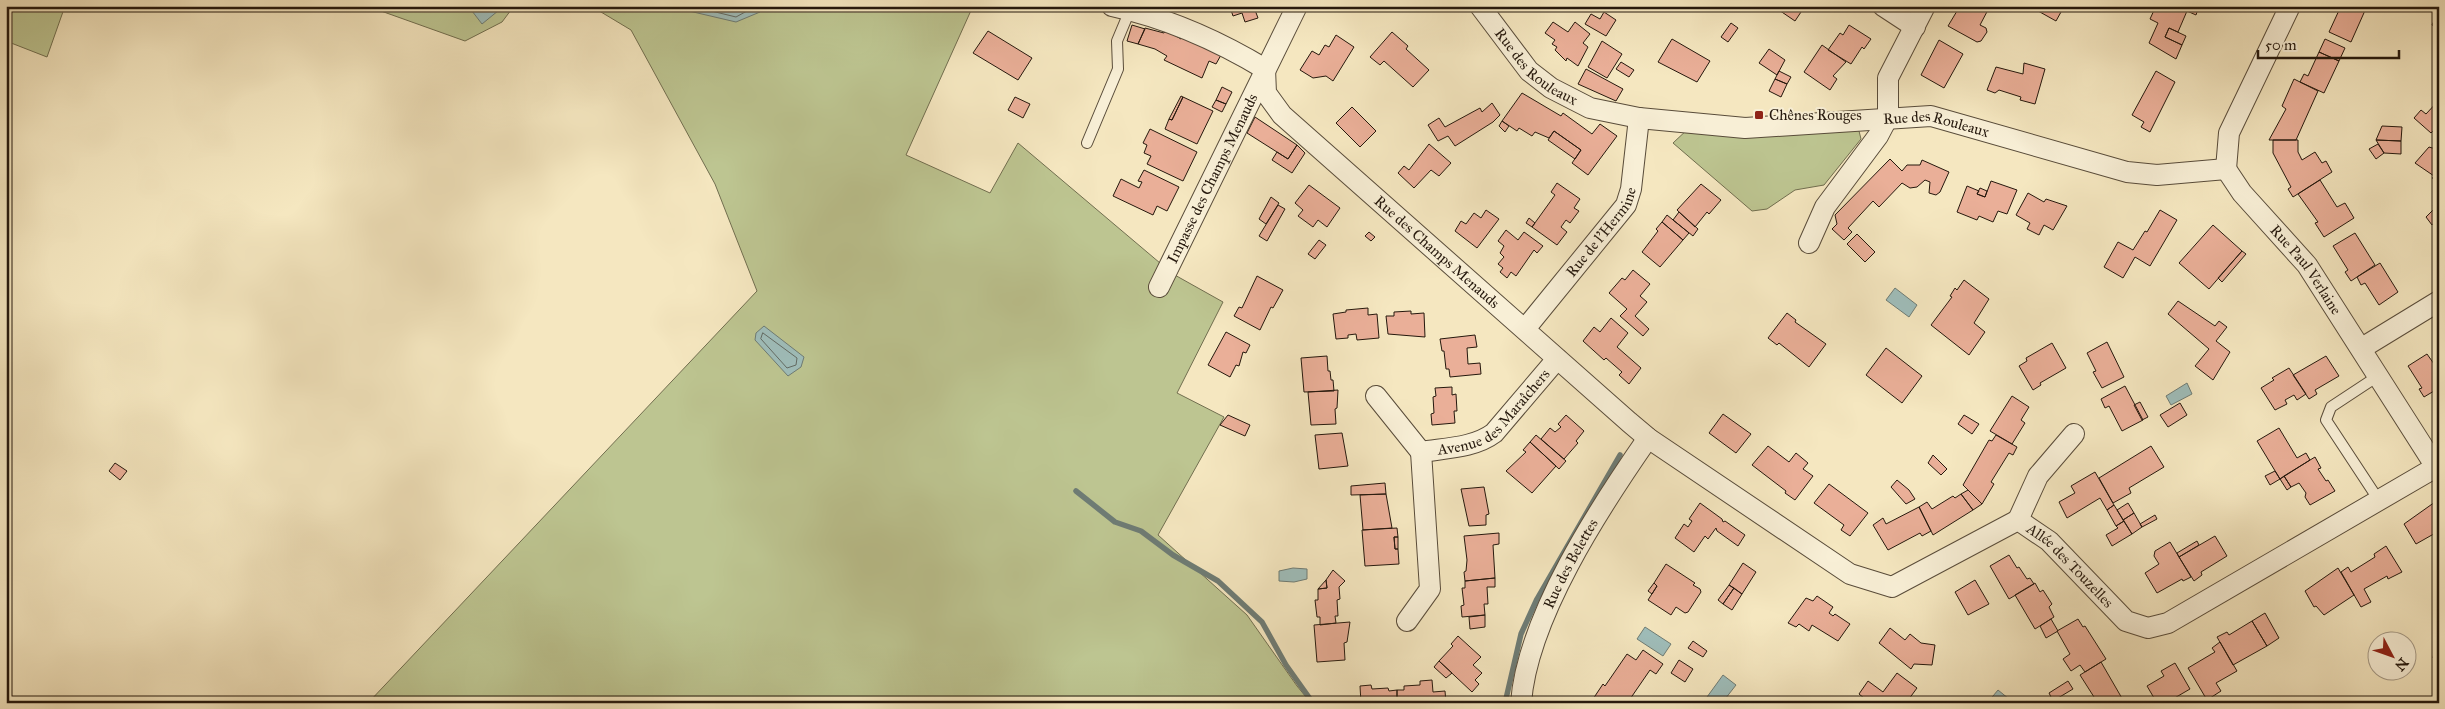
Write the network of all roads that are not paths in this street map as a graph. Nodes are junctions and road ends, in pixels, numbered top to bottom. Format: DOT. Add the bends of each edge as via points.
graph roads {
  1 [pos="1297,6"];
  2 [pos="1480,6"];
  3 [pos="1883,6"];
  4 [pos="1926,6"];
  5 [pos="2290,6"];
  6 [pos="1121,8"];
  7 [pos="1915,27"];
  8 [pos="1265,69"];
  9 [pos="1888,117"];
  10 [pos="1639,118"];
  11 [pos="1087,143"];
  12 [pos="2226,169"];
  13 [pos="1809,243"];
  14 [pos="1159,287"];
  15 [pos="2439,301"];
  16 [pos="1525,330"];
  17 [pos="2362,348"];
  18 [pos="1557,359"];
  19 [pos="2378,376"];
  20 [pos="1376,396"];
  21 [pos="1628,422"];
  22 [pos="2074,434"];
  23 [pos="1648,438"];
  24 [pos="1421,452"];
  25 [pos="2437,467"];
  26 [pos="2378,499"];
  27 [pos="2018,520"];
  28 [pos="1407,621"];
  29 [pos="1521,703"];
  1 -- 8 [label="street"];
  2 -- 10 [label="street, Rue des Rouleaux" via="1529,71 1551,88 1590,108"];
  3 -- 7 [label="street"];
  4 -- 7 [label="street"];
  5 -- 12 [label="street" via="2229,133"];
  6 -- 8 [label="street" via="1212,39"];
  6 -- 11 [label="lane" via="1118,69"];
  7 -- 9 [label="street" via="1888,78"];
  8 -- 14 [label="street, Impasse des Champs Menauds"];
  8 -- 16 [label="street, Rue des Champs Menauds" via="1266,93 1282,115"];
  9 -- 10 [label="street, Rue des Rouleaux" via="1745,128"];
  9 -- 12 [label="street, Rue des Rouleaux" via="1931,116 2127,172 2157,175"];
  9 -- 13 [label="street" via="1878,136 1825,207"];
  10 -- 16 [label="street, Rue de l'Hermine" via="1631,189 1626,205"];
  12 -- 17 [label="street, Rue Paul Verlaine" via="2242,192 2307,265"];
  15 -- 17 [label="street"];
  16 -- 18 [label="street, Rue des Champs Menauds"];
  17 -- 19 [label="street, Rue Paul Verlaine"];
  18 -- 21 [label="street, Rue des Champs Menauds"];
  18 -- 24 [label="street, Avenue des Maraîchers" via="1485,440"];
  19 -- 25 [label="street, Rue Paul Verlaine"];
  19 -- 26 [label="lane" via="2331,407 2326,420"];
  20 -- 24 [label="street, Avenue des Maraîchers"];
  21 -- 23 [label="street, Allée des Touzelles"];
  22 -- 27 [label="street" via="2038,476"];
  23 -- 27 [label="street, Allée des Touzelles" via="1850,574 1892,587"];
  23 -- 29 [label="street, Rue des Belettes" via="1570,563 1532,643"];
  24 -- 28 [label="street, Avenue des Maraîchers" via="1430,589"];
  25 -- 26 [label="street, Allée des Touzelles"];
  26 -- 27 [label="street, Allée des Touzelles" via="2168,623 2148,628 2126,621 2049,542"];
}
